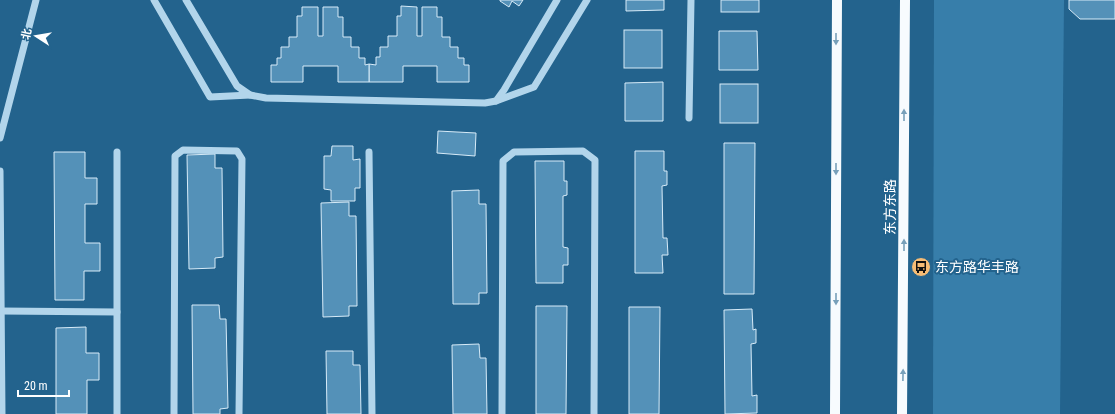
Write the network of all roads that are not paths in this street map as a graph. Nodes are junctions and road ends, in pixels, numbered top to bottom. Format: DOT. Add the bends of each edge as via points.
graph roads {
  1 [pos="36,0"];
  2 [pos="154,0"];
  3 [pos="186,0"];
  4 [pos="557,0"];
  5 [pos="587,0"];
  6 [pos="691,0"];
  7 [pos="836,0"];
  8 [pos="905,0"];
  9 [pos="250,95"];
  10 [pos="496,101"];
  11 [pos="689,118"];
  12 [pos="0,138"];
  13 [pos="117,152"];
  14 [pos="369,152"];
  15 [pos="0,171"];
  16 [pos="1,311"];
  17 [pos="117,312"];
  18 [pos="2,414"];
  19 [pos="117,414"];
  20 [pos="174,414"];
  21 [pos="239,414"];
  22 [pos="372,414"];
  23 [pos="502,414"];
  24 [pos="594,414"];
  25 [pos="835,414"];
  26 [pos="902,414"];
  1 -- 12 [label="street"];
  2 -- 9 [label="street" via="210,97"];
  3 -- 9 [label="street" via="237,86"];
  4 -- 10 [label="street"];
  5 -- 10 [label="street" via="534,87"];
  6 -- 11 [label="street"];
  7 -- 25 [label="main road, one-way"];
  26 -- 8 [label="main road, 东方东路, one-way"];
  9 -- 10 [label="street" via="266,98 485,103"];
  13 -- 17 [label="street"];
  14 -- 22 [label="street"];
  15 -- 16 [label="street"];
  16 -- 17 [label="street"];
  16 -- 18 [label="street"];
  17 -- 19 [label="street"];
  20 -- 21 [label="street" via="175,156 183,150 237,151 242,159"];
  23 -- 24 [label="street" via="503,161 514,152 583,151 595,160"];
}
